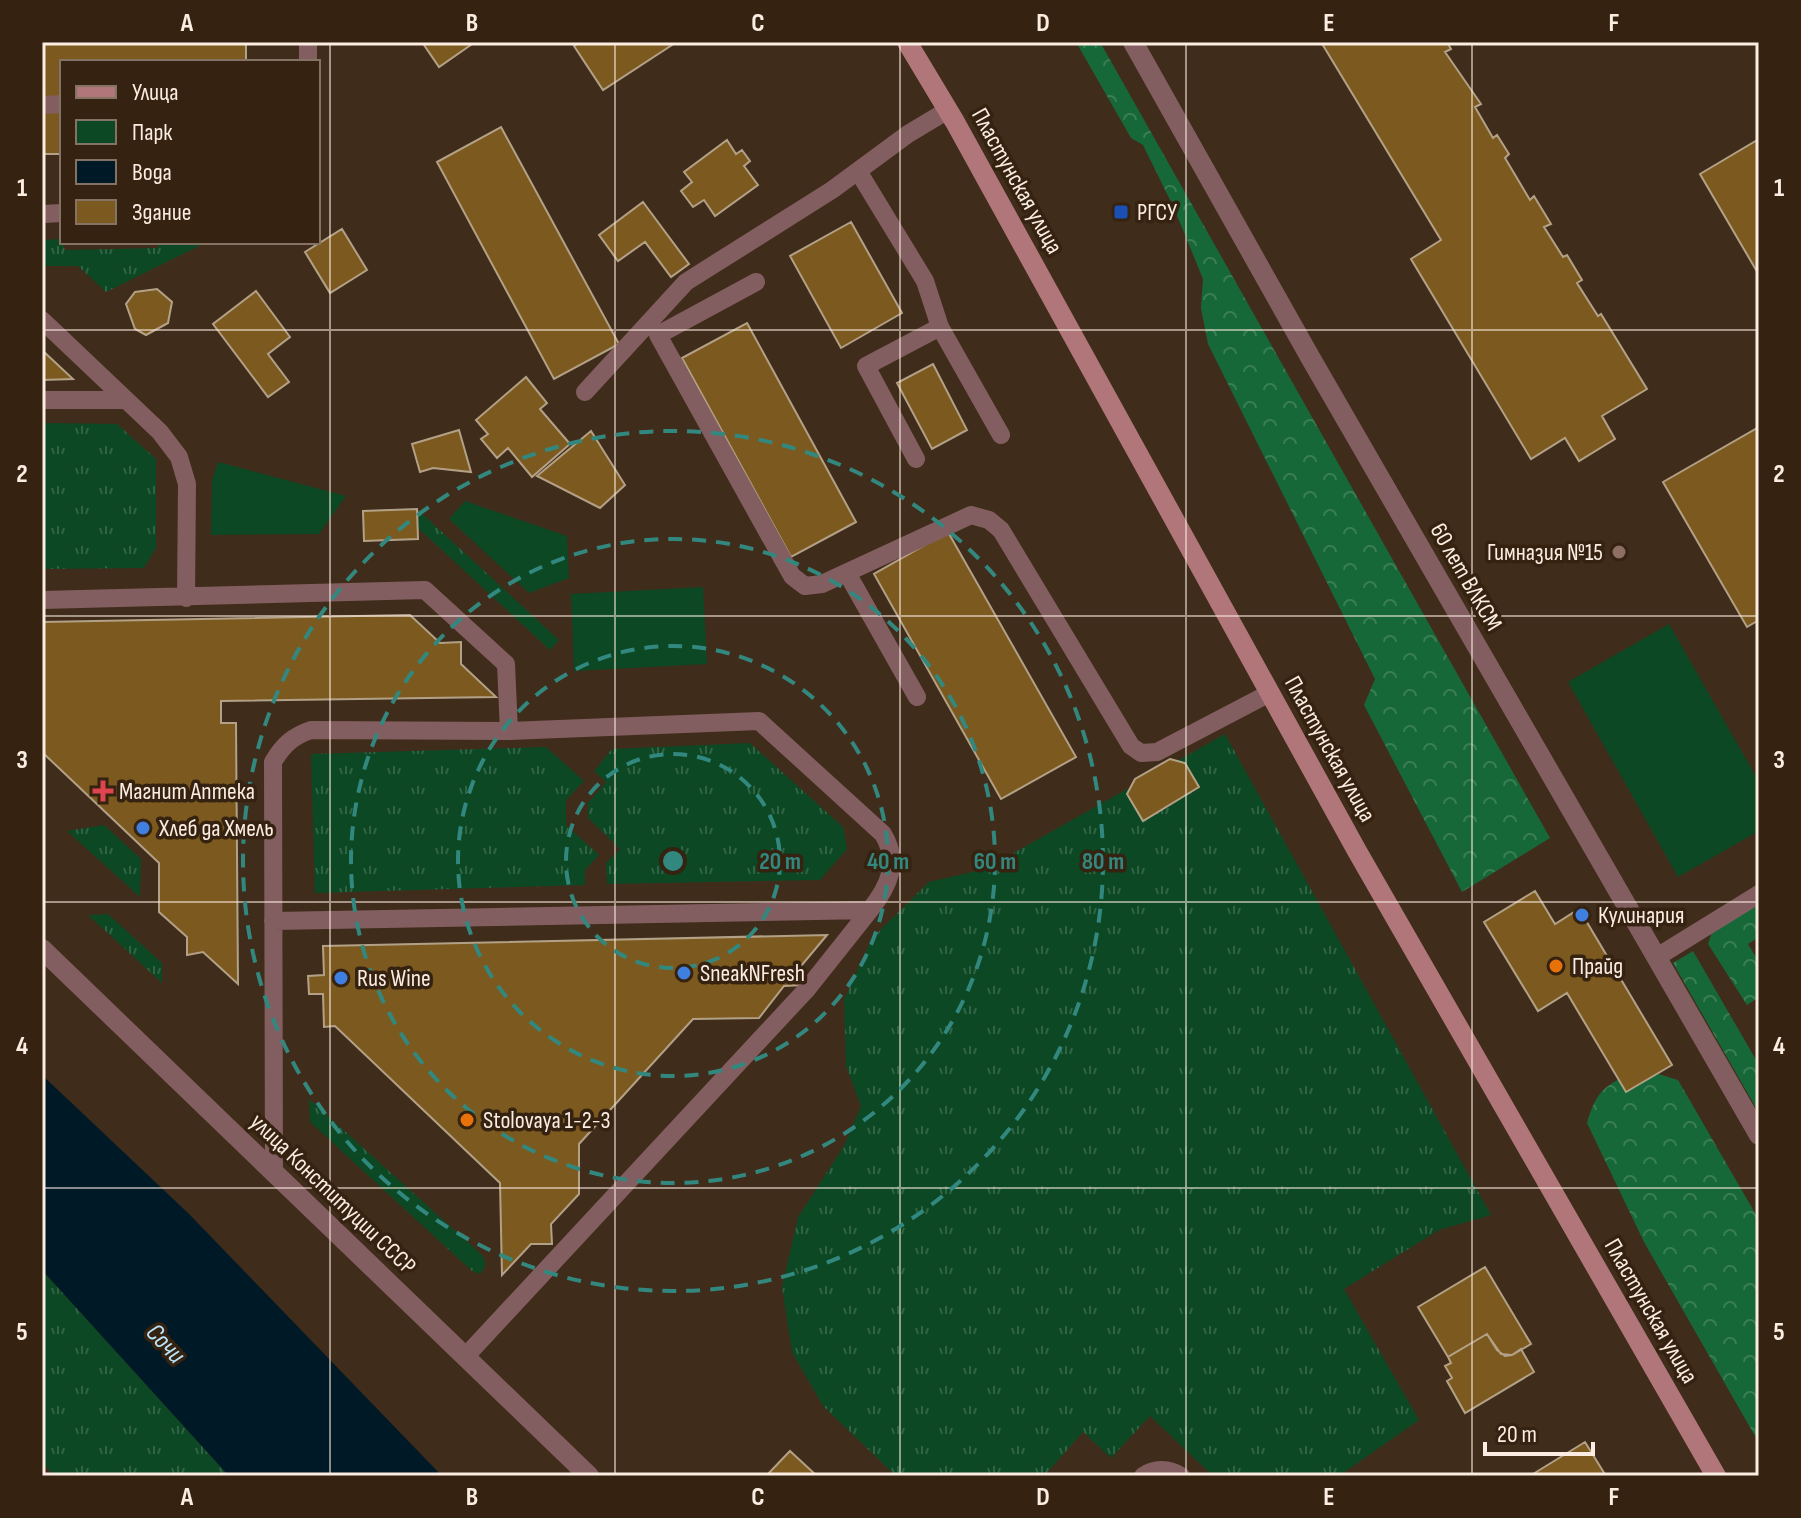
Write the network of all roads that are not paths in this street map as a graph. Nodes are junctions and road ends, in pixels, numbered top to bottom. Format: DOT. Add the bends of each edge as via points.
graph roads {
  1 [pos="907,42"];
  2 [pos="1133,42"];
  3 [pos="948,110"];
  4 [pos="858,171"];
  5 [pos="756,282"];
  6 [pos="42,320"];
  7 [pos="940,327"];
  8 [pos="585,392"];
  9 [pos="42,400"];
  10 [pos="126,400"];
  11 [pos="1001,435"];
  12 [pos="916,459"];
  13 [pos="847,573"];
  14 [pos="186,598"];
  15 [pos="42,600"];
  16 [pos="1270,693"];
  17 [pos="917,697"];
  18 [pos="509,731"];
  19 [pos="1759,894"];
  20 [pos="870,910"];
  21 [pos="273,921"];
  22 [pos="42,949"];
  23 [pos="1657,957"];
  24 [pos="1759,1135"];
  25 [pos="274,1173"];
  26 [pos="465,1357"];
  27 [pos="589,1476"];
  28 [pos="1143,1476"];
  29 [pos="1181,1476"];
  30 [pos="1716,1476"];
  1 -- 3 [label="main road, Пластунская улица"];
  2 -- 23 [label="street, 60 лет ВЛКСМ"];
  3 -- 4 [label="lane"];
  3 -- 16 [label="main road, Пластунская улица"];
  4 -- 7 [label="lane" via="925,281"];
  4 -- 8 [label="lane" via="686,282"];
  5 -- 13 [label="lane" via="658,335 792,576 805,586"];
  6 -- 10 [label="lane"];
  7 -- 11 [label="lane"];
  7 -- 12 [label="lane" via="866,366"];
  9 -- 10 [label="lane"];
  10 -- 14 [label="lane" via="179,457 187,484"];
  13 -- 16 [label="lane" via="971,515 989,520 1001,530 1131,746 1141,753 1157,752"];
  13 -- 17 [label="lane"];
  14 -- 15 [label="lane"];
  14 -- 18 [label="lane" via="425,590 506,664"];
  16 -- 30 [label="main road, Пластунская улица"];
  18 -- 20 [label="lane" via="759,721 891,847 890,878"];
  18 -- 21 [label="lane" via="311,730 296,735 273,762"];
  19 -- 23 [label="lane"];
  20 -- 21 [label="lane"];
  20 -- 26 [label="lane" via="808,988"];
  21 -- 25 [label="lane"];
  22 -- 25 [label="street, улица Конституции СССР"];
  23 -- 24 [label="street, 60 лет ВЛКСМ"];
  25 -- 26 [label="street, улица Конституции СССР"];
  26 -- 27 [label="street, улица Конституции СССР"];
  28 -- 29 [label="lane" via="1152,1470"];
}
